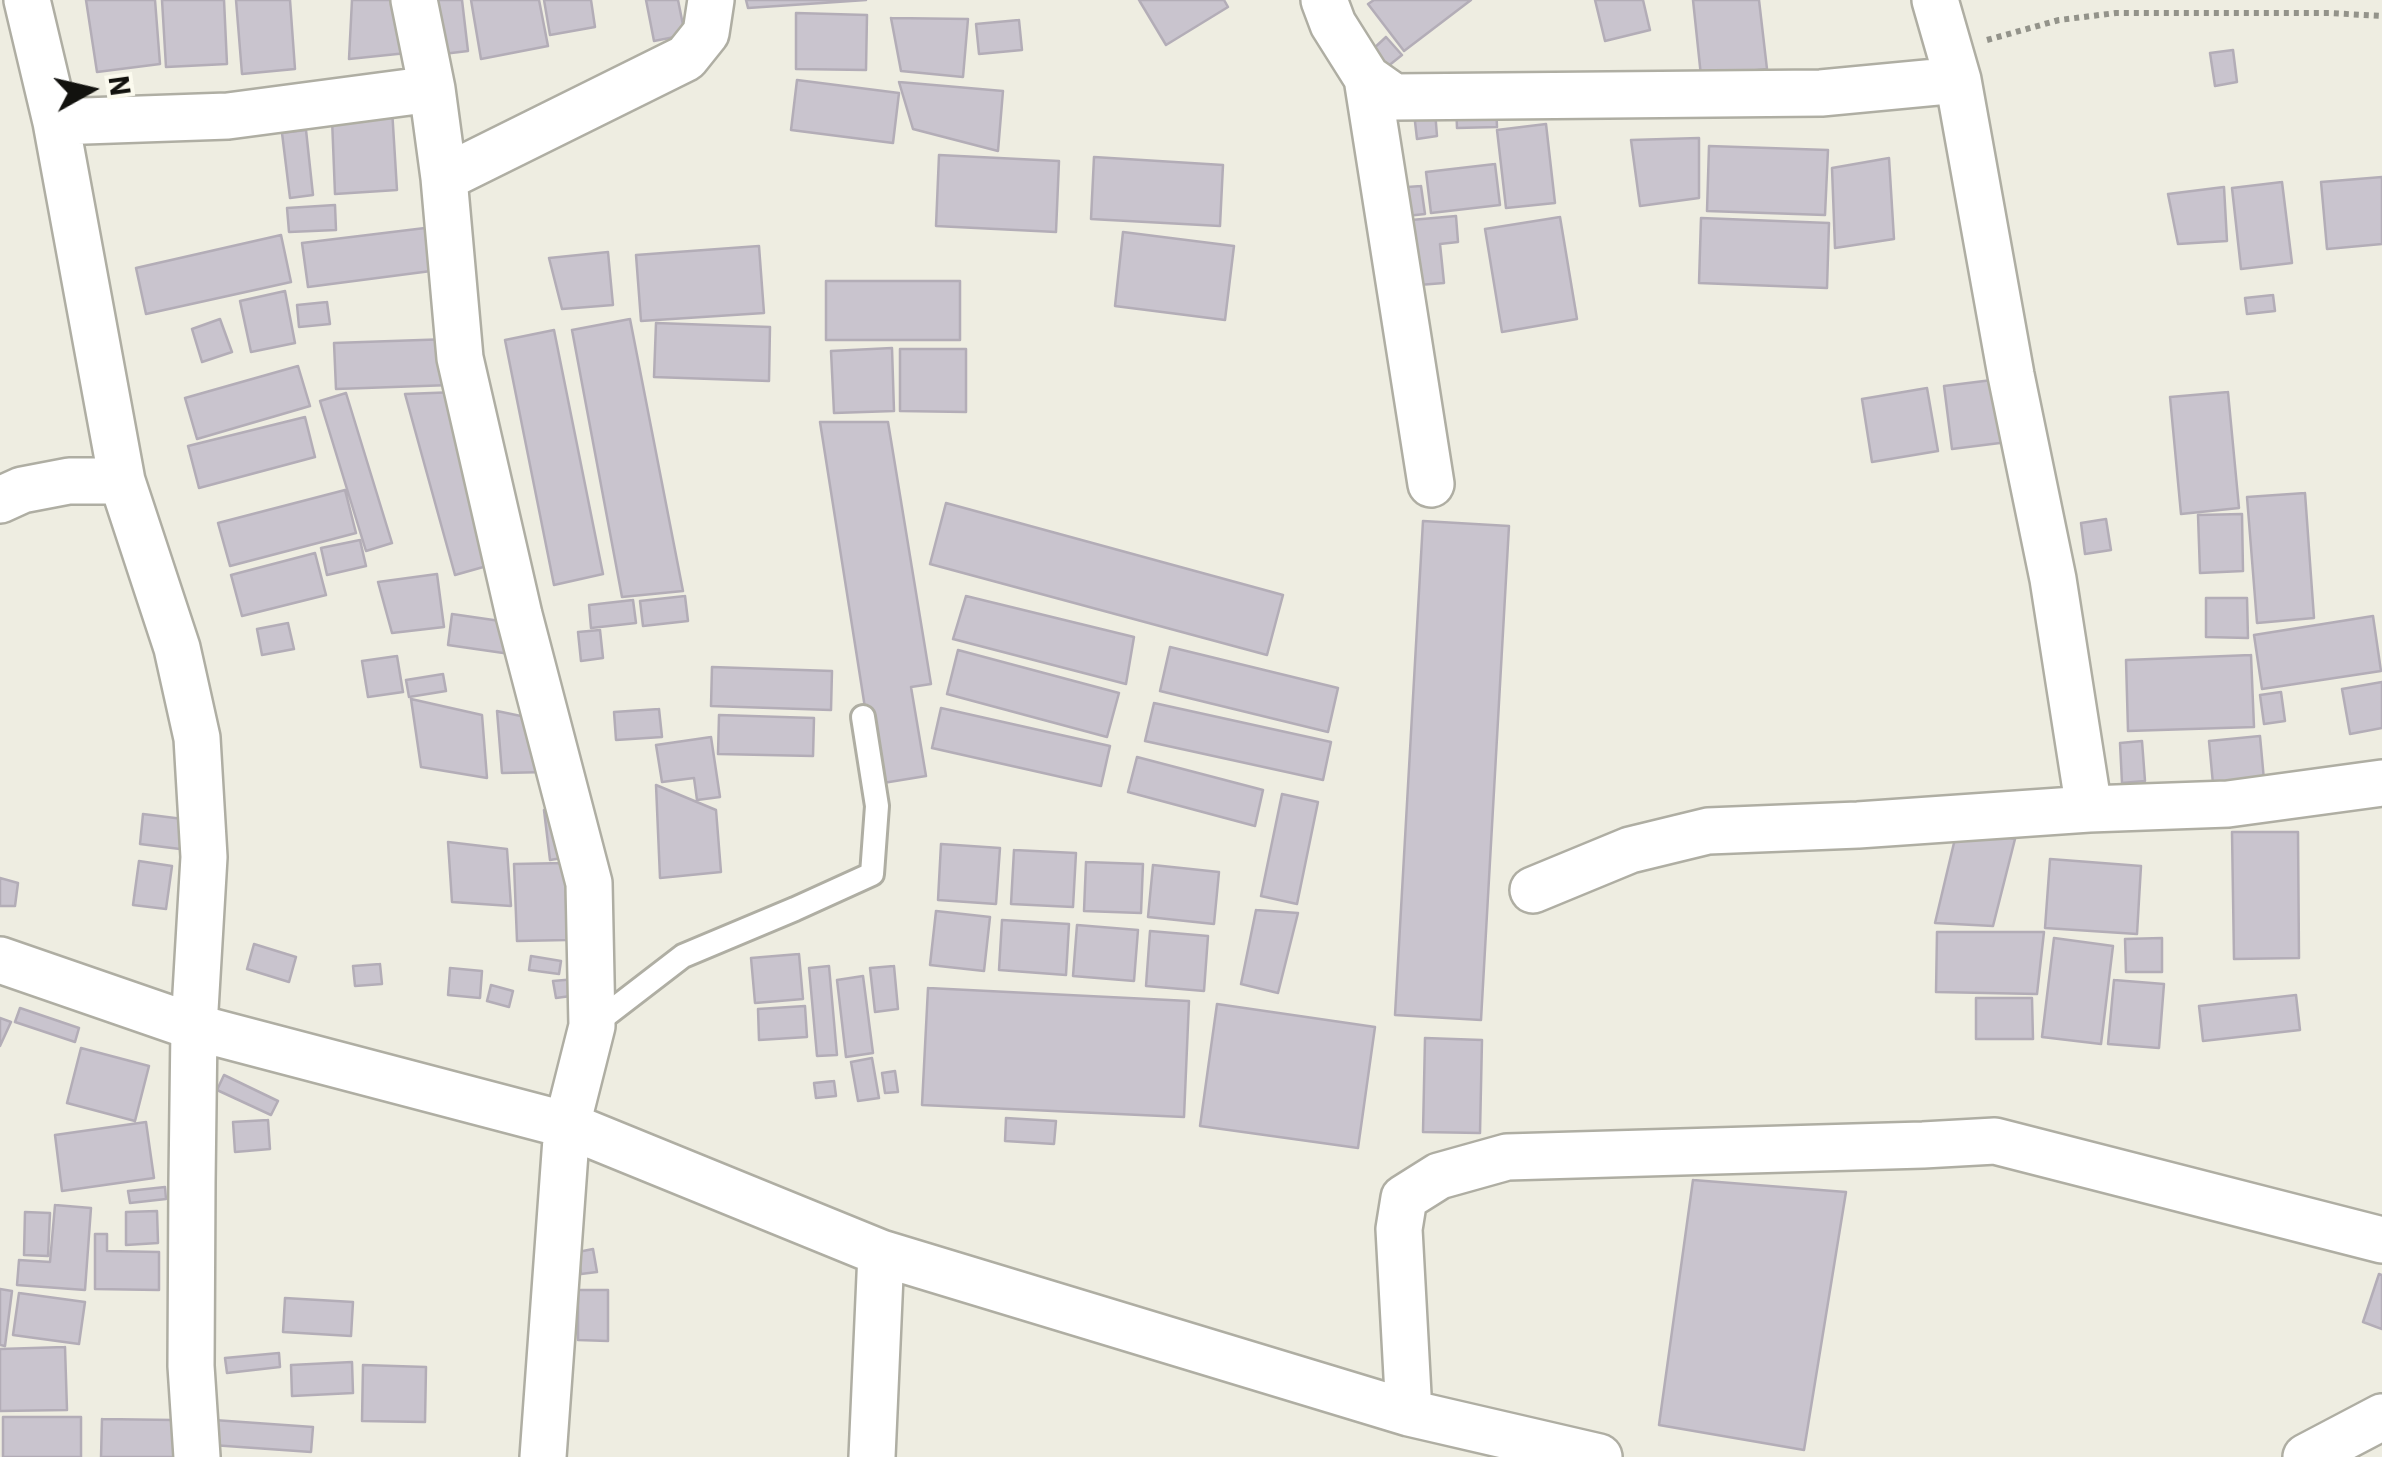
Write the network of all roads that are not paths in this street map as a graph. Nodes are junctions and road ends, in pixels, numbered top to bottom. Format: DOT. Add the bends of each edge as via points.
graph roads {
  1 [pos="27,0"];
  2 [pos="414,0"];
  3 [pos="711,0"];
  4 [pos="1324,0"];
  5 [pos="1935,0"];
  6 [pos="1954,65"];
  7 [pos="1367,78"];
  8 [pos="432,89"];
  9 [pos="56,122"];
  10 [pos="444,178"];
  11 [pos="122,480"];
  12 [pos="1431,484"];
  13 [pos="0,500"];
  14 [pos="862,717"];
  15 [pos="2382,783"];
  16 [pos="2090,809"];
  17 [pos="1533,890"];
  18 [pos="0,960"];
  19 [pos="194,1026"];
  20 [pos="592,1026"];
  21 [pos="567,1125"];
  22 [pos="2382,1240"];
  23 [pos="881,1252"];
  24 [pos="1408,1413"];
  25 [pos="2382,1416"];
  26 [pos="197,1457"];
  27 [pos="542,1457"];
  28 [pos="872,1457"];
  29 [pos="1599,1457"];
  30 [pos="2306,1457"];
  1 -- 9 [label="street"];
  2 -- 8 [label="street"];
  3 -- 10 [label="street" via="706,33 686,58"];
  4 -- 7 [label="street"];
  5 -- 6 [label="street"];
  6 -- 7 [label="street" via="1821,93 1394,97"];
  6 -- 16 [label="street"];
  7 -- 12 [label="street"];
  8 -- 9 [label="street" via="228,116"];
  8 -- 10 [label="street"];
  9 -- 11 [label="street"];
  10 -- 20 [label="street" via="460,358 589,883"];
  11 -- 13 [label="street" via="70,481"];
  11 -- 19 [label="street" via="178,648 197,738 204,856"];
  14 -- 20 [label="lane" via="877,806 872,874 683,956"];
  15 -- 16 [label="street" via="2228,804"];
  16 -- 17 [label="street" via="1708,831 1630,850"];
  18 -- 19 [label="street"];
  19 -- 21 [label="street"];
  19 -- 26 [label="street" via="191,1366"];
  20 -- 21 [label="street"];
  21 -- 23 [label="street"];
  21 -- 27 [label="street"];
  22 -- 24 [label="street" via="1995,1141 1508,1157 1439,1176 1404,1198 1399,1229"];
  23 -- 24 [label="street"];
  23 -- 28 [label="street"];
  24 -- 29 [label="street"];
  25 -- 30 [label="street"];
}
